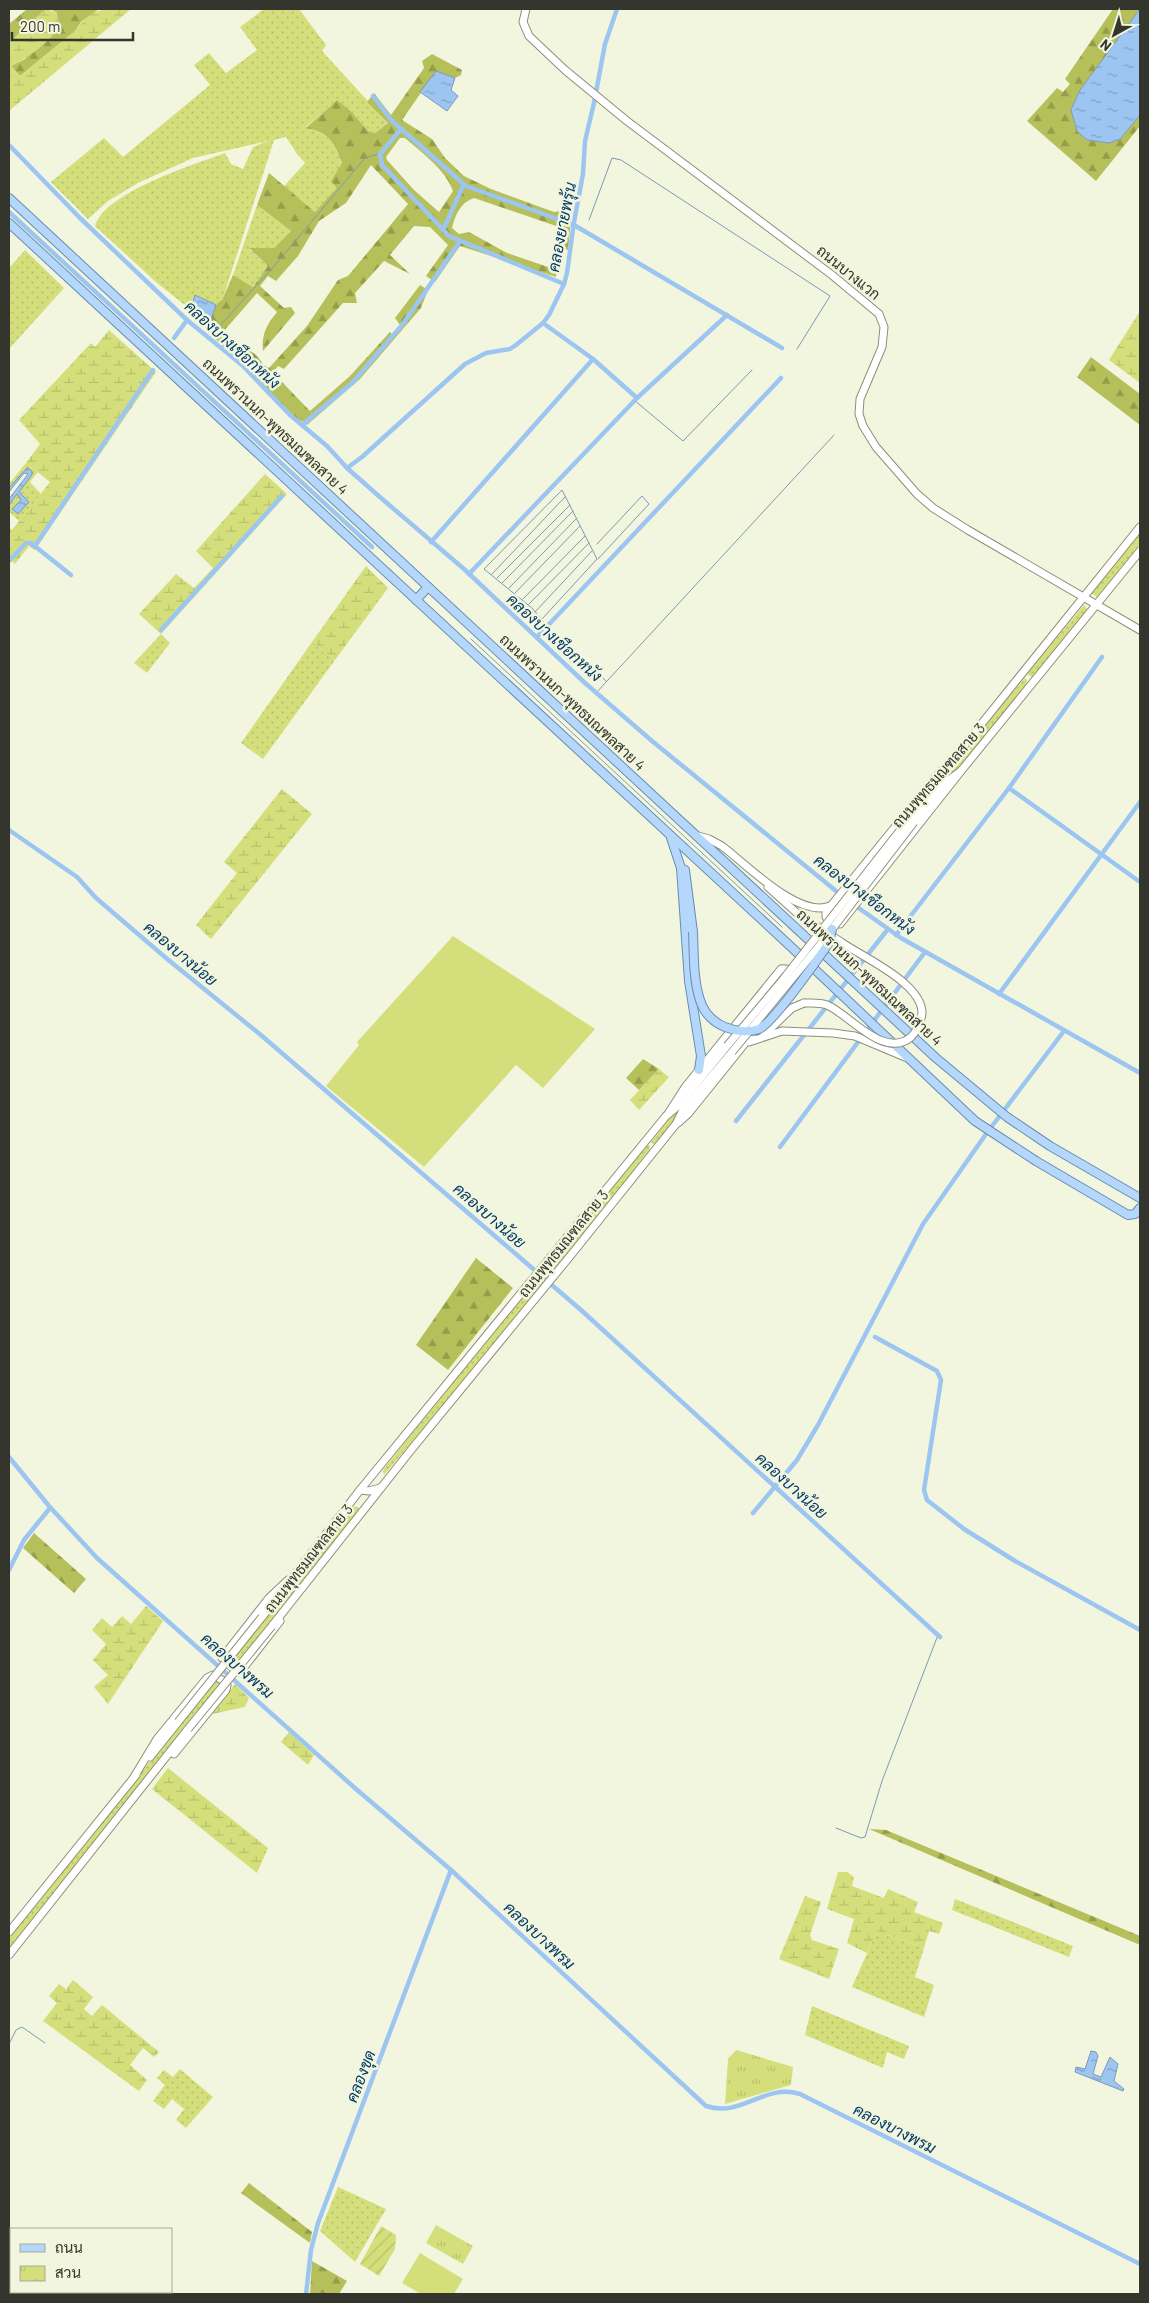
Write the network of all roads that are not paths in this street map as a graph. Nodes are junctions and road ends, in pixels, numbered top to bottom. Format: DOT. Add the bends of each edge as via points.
graph roads {
  1 [pos="526,9"];
  2 [pos="9,198"];
  3 [pos="9,223"];
  4 [pos="1140,527"];
  5 [pos="1140,551"];
  6 [pos="428,587"];
  7 [pos="1084,597"];
  8 [pos="416,600"];
  9 [pos="1097,604"];
  10 [pos="1140,630"];
  11 [pos="1018,680"];
  12 [pos="1029,687"];
  13 [pos="950,763"];
  14 [pos="961,771"];
  15 [pos="912,820"];
  16 [pos="669,834"];
  17 [pos="698,836"];
  18 [pos="678,853"];
  19 [pos="731,853"];
  20 [pos="834,903"];
  21 [pos="832,929"];
  22 [pos="762,1037"];
  23 [pos="747,1042"];
  24 [pos="729,1049"];
  25 [pos="905,1057"];
  26 [pos="699,1070"];
  27 [pos="666,1116"];
  28 [pos="676,1124"];
  29 [pos="645,1143"];
  30 [pos="654,1151"];
  31 [pos="1140,1198"];
  32 [pos="1140,1208"];
  33 [pos="377,1469"];
  34 [pos="387,1479"];
  35 [pos="381,1488"];
  36 [pos="360,1490"];
  37 [pos="373,1497"];
  38 [pos="353,1500"];
  39 [pos="362,1510"];
  40 [pos="296,1574"];
  41 [pos="306,1584"];
  42 [pos="134,1777"];
  43 [pos="145,1785"];
  44 [pos="9,1932"];
  45 [pos="9,1956"];
  1 -- 7 [label="main road, ถนนบางแวก" via="523,22 529,36 589,90 879,314 884,327 882,347 859,407 863,426 876,447 913,490 933,508"];
  2 -- 6 [label="main road, ถนนพรานนก-พุทธมณฑลสาย 4"];
  3 -- 8 [label="main road, ถนนพรานนก-พุทธมณฑลสาย 4"];
  4 -- 7 [label="main road, ถนนพุทธมณฑลสาย 3"];
  5 -- 9 [label="main road, ถนนพุทธมณฑลสาย 3"];
  6 -- 8 [label="main road"];
  6 -- 17 [label="main road, ถนนพรานนก-พุทธมณฑลสาย 4"];
  7 -- 9 [label="main road, ถนนบางแวก"];
  7 -- 11 [label="main road, ถนนพุทธมณฑลสาย 3"];
  8 -- 16 [label="main road, ถนนพรานนก-พุทธมณฑลสาย 4"];
  9 -- 10 [label="main road, ถนนบางแวก"];
  9 -- 12 [label="main road, ถนนพุทธมณฑลสาย 3"];
  11 -- 12 [label="main road" via="1028,676"];
  11 -- 13 [label="main road, ถนนพุทธมณฑลสาย 3"];
  12 -- 14 [label="main road, ถนนพุทธมณฑลสาย 3"];
  13 -- 15 [label="main road, ถนนพุทธมณฑลสาย 3"];
  13 -- 20 [label="main road"];
  14 -- 15 [label="main road, ถนนพุทธมณฑลสาย 3" via="946,782"];
  14 -- 20 [label="main road, bridge" via="840,924 834,924 826,917"];
  15 -- 21 [label="main road, ถนนพุทธมณฑลสาย 3, bridge"];
  15 -- 24 [label="main road, ถนนพุทธมณฑลสาย 3, bridge"];
  16 -- 18 [label="main road"];
  16 -- 25 [label="main road, ถนนพรานนก-พุทธมณฑลสาย 4"];
  17 -- 19 [label="main road"];
  17 -- 31 [label="main road, ถนนพรานนก-พุทธมณฑลสาย 4" via="936,1058 1007,1117"];
  18 -- 21 [label="main road, bridge" via="686,871 698,991 702,1007 721,1025 749,1031 760,1028 773,1016 829,943"];
  18 -- 26 [label="main road" via="689,981 701,1056"];
  19 -- 20 [label="main road" via="793,901 822,909"];
  19 -- 22 [label="main road, bridge" via="798,914 901,980 916,994 922,1008 916,1032 904,1041 889,1043 825,1004 804,1003 792,1008"];
  21 -- 24 [label="main road, ถนนพุทธมณฑลสาย 3, bridge"];
  22 -- 23 [label="main road"];
  22 -- 25 [label="main road" via="782,1031 856,1036"];
  23 -- 26 [label="main road" via="796,980 790,970 781,969"];
  23 -- 28 [label="main road" via="688,1114"];
  24 -- 27 [label="main road, ถนนพุทธมณฑลสาย 3"];
  24 -- 28 [label="main road, ถนนพุทธมณฑลสาย 3"];
  25 -- 32 [label="main road, ถนนพรานนก-พุทธมณฑลสาย 4" via="993,1134 1128,1215 1135,1214"];
  26 -- 27 [label="main road"];
  27 -- 29 [label="main road, ถนนพุทธมณฑลสาย 3"];
  28 -- 30 [label="main road, ถนนพุทธมณฑลสาย 3"];
  29 -- 30 [label="main road"];
  29 -- 33 [label="main road, ถนนพุทธมณฑลสาย 3"];
  30 -- 34 [label="main road, ถนนพุทธมณฑลสาย 3"];
  33 -- 34 [label="main road" via="381,1477"];
  33 -- 36 [label="main road, ถนนพุทธมณฑลสาย 3"];
  34 -- 35 [label="main road, ถนนพุทธมณฑลสาย 3"];
  35 -- 36 [label="main road"];
  35 -- 37 [label="main road, ถนนพุทธมณฑลสาย 3"];
  36 -- 38 [label="main road, ถนนพุทธมณฑลสาย 3"];
  37 -- 38 [label="main road" via="366,1495"];
  37 -- 39 [label="main road, ถนนพุทธมณฑลสาย 3"];
  38 -- 39 [label="main road"];
  38 -- 40 [label="main road, ถนนพุทธมณฑลสาย 3"];
  39 -- 41 [label="main road, ถนนพุทธมณฑลสาย 3"];
  40 -- 41 [label="main road" via="279,1587 224,1655 222,1658 230,1666 241,1671 245,1668"];
  40 -- 42 [label="main road, ถนนพุทธมณฑลสาย 3, bridge"];
  41 -- 43 [label="main road, ถนนพุทธมณฑลสาย 3, bridge"];
  42 -- 43 [label="main road" via="157,1739 207,1678 213,1675 222,1680 227,1685 226,1690"];
  42 -- 44 [label="main road, ถนนพุทธมณฑลสาย 3"];
  43 -- 45 [label="main road, ถนนพุทธมณฑลสาย 3"];
}
